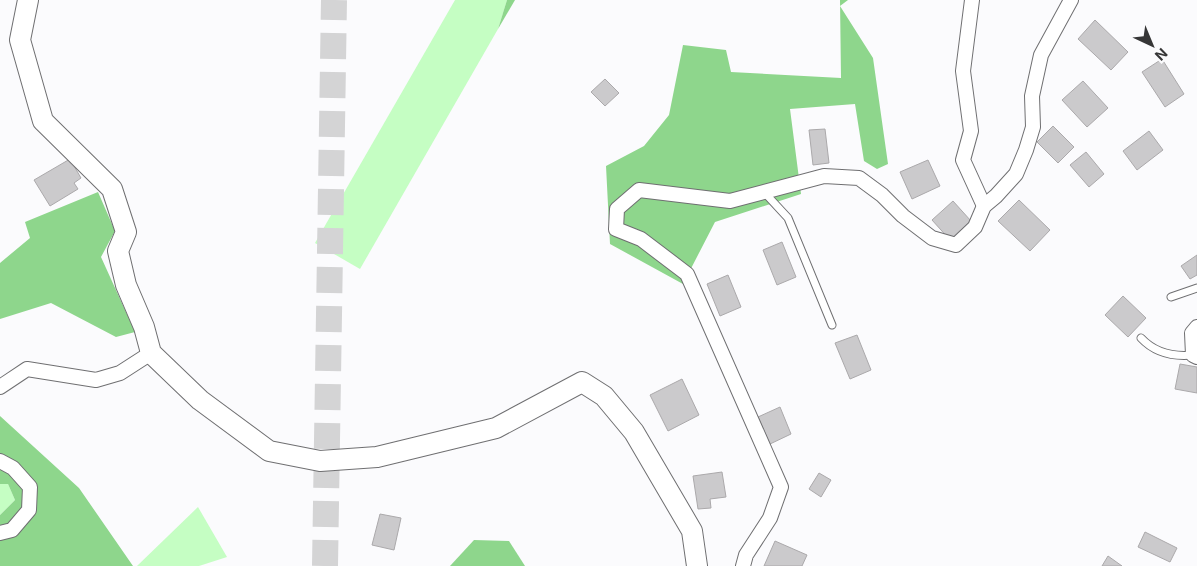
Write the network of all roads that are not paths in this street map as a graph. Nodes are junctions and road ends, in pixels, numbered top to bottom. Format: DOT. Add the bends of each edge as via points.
graph roads {
  1 [pos="28,0"];
  2 [pos="972,0"];
  3 [pos="1071,0"];
  4 [pos="763,191"];
  5 [pos="984,206"];
  6 [pos="1197,288"];
  7 [pos="1171,297"];
  8 [pos="832,325"];
  9 [pos="1197,327"];
  10 [pos="1141,338"];
  11 [pos="151,353"];
  12 [pos="1195,356"];
  13 [pos="0,387"];
  14 [pos="0,461"];
  15 [pos="0,533"];
  16 [pos="697,566"];
  17 [pos="743,566"];
  1 -- 11 [label="street" via="20,40 42,121 112,189 126,232 118,251 126,285"];
  2 -- 5 [label="street" via="963,71 971,131 963,160"];
  3 -- 5 [label="street" via="1040,55 1032,96 1033,127 1016,174"];
  4 -- 5 [label="street" via="824,176 859,178 932,238 956,245 975,227"];
  4 -- 8 [label="lane" via="788,218"];
  4 -- 17 [label="street" via="730,201 639,190 617,209 616,229 641,239 687,274 781,487 770,518 746,554"];
  6 -- 7 [label="lane"];
  9 -- 12 [label="street" via="1192,333"];
  10 -- 12 [label="lane" via="1150,347 1177,357"];
  11 -- 13 [label="street" via="120,373 96,380 27,369"];
  11 -- 16 [label="street" via="200,400 269,451 320,461 377,457 496,428 582,382 604,396 634,432 692,531"];
  14 -- 15 [label="street" via="13,468 30,487 29,510 12,530"];
}
